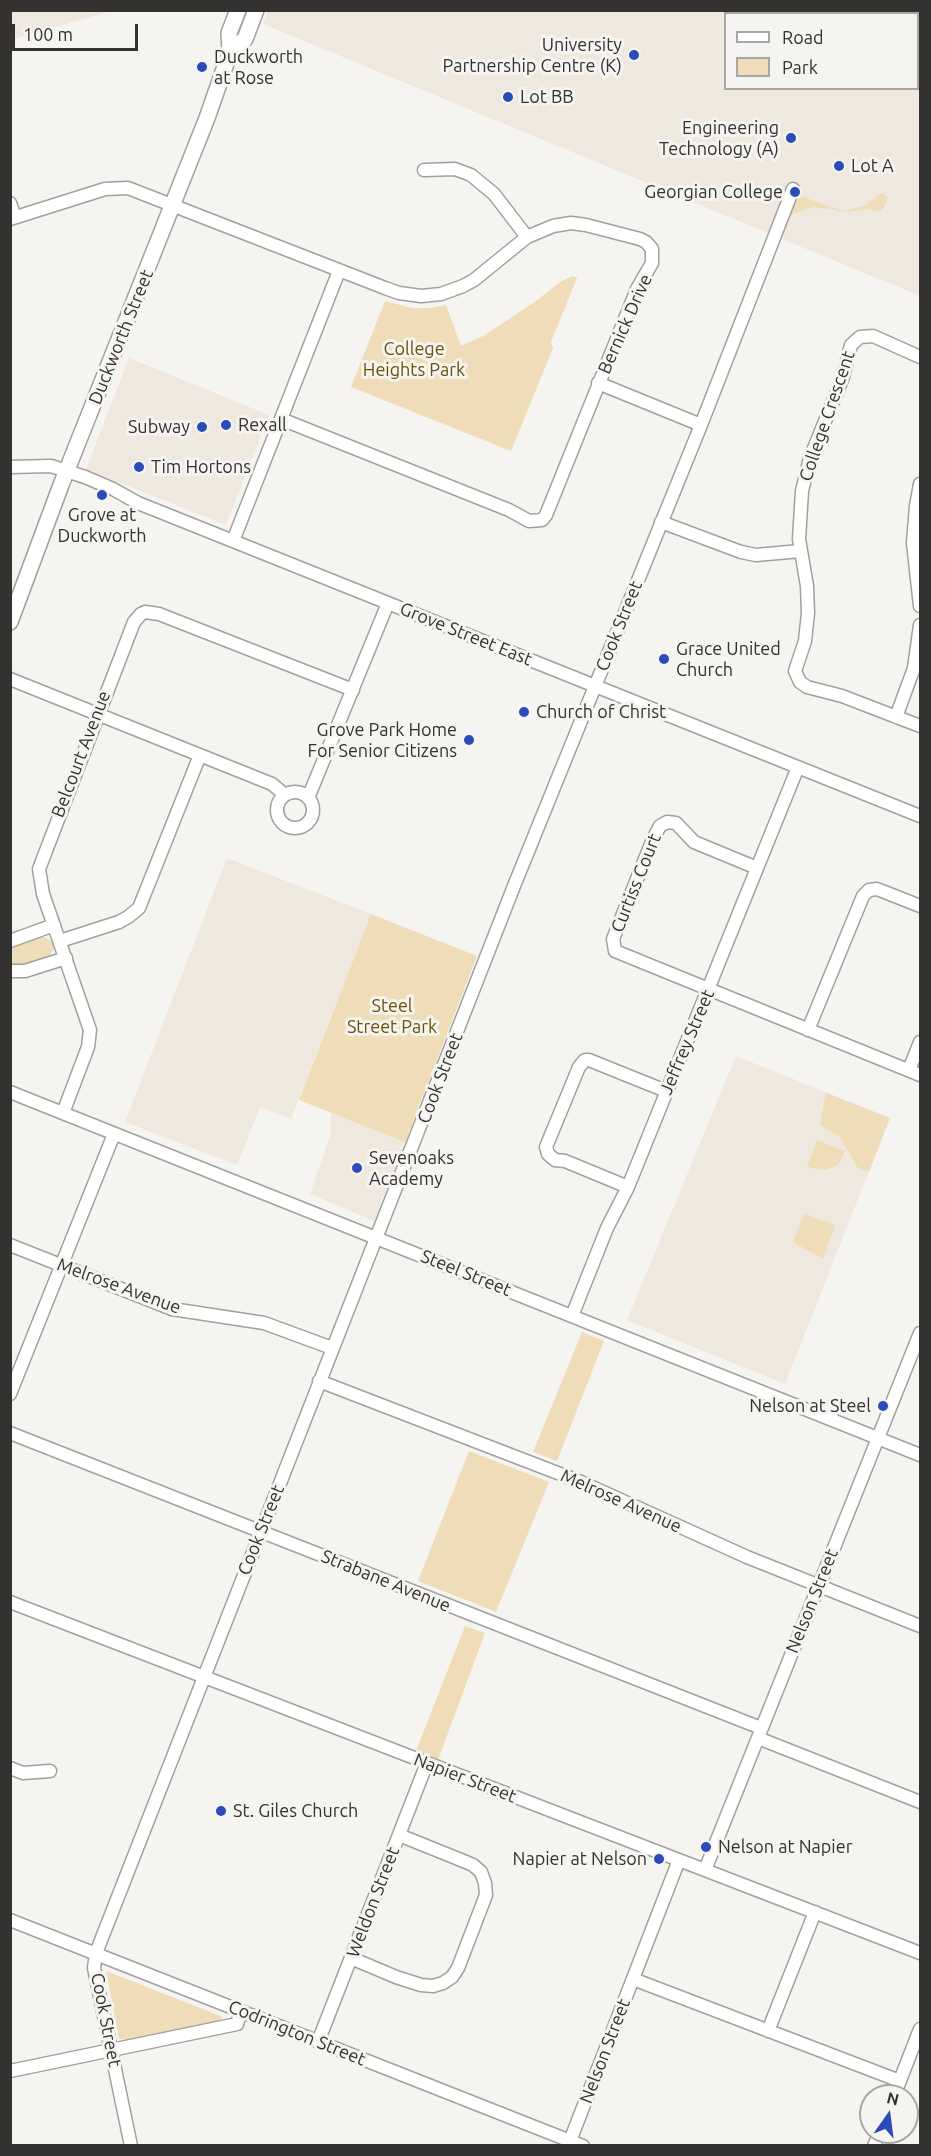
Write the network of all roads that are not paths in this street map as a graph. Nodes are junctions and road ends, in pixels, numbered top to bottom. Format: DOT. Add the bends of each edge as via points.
graph roads {
  1 [pos="238,10"];
  2 [pos="256,10"];
  3 [pos="230,52"];
  4 [pos="424,170"];
  5 [pos="793,189"];
  6 [pos="10,203"];
  7 [pos="173,205"];
  8 [pos="13,218"];
  9 [pos="527,237"];
  10 [pos="339,271"];
  11 [pos="921,357"];
  12 [pos="598,383"];
  13 [pos="280,419"];
  14 [pos="700,425"];
  15 [pos="10,467"];
  16 [pos="67,471"];
  17 [pos="921,484"];
  18 [pos="661,522"];
  19 [pos="233,541"];
  20 [pos="800,551"];
  21 [pos="15,596"];
  22 [pos="388,603"];
  23 [pos="921,606"];
  24 [pos="10,622"];
  25 [pos="921,625"];
  26 [pos="10,679"];
  27 [pos="595,686"];
  28 [pos="353,690"];
  29 [pos="97,714"];
  30 [pos="896,717"];
  31 [pos="921,726"];
  32 [pos="200,755"];
  33 [pos="798,767"];
  34 [pos="285,795"];
  35 [pos="308,798"];
  36 [pos="921,816"];
  37 [pos="757,868"];
  38 [pos="921,906"];
  39 [pos="54,926"];
  40 [pos="10,941"];
  41 [pos="60,941"];
  42 [pos="66,958"];
  43 [pos="10,971"];
  44 [pos="708,990"];
  45 [pos="808,1030"];
  46 [pos="921,1042"];
  47 [pos="915,1072"];
  48 [pos="666,1091"];
  49 [pos="10,1092"];
  50 [pos="63,1113"];
  51 [pos="114,1134"];
  52 [pos="628,1187"];
  53 [pos="376,1238"];
  54 [pos="10,1245"];
  55 [pos="62,1266"];
  56 [pos="572,1316"];
  57 [pos="921,1333"];
  58 [pos="332,1348"];
  59 [pos="319,1381"];
  60 [pos="10,1394"];
  61 [pos="10,1433"];
  62 [pos="878,1438"];
  63 [pos="921,1455"];
  64 [pos="261,1530"];
  65 [pos="818,1586"];
  66 [pos="10,1602"];
  67 [pos="921,1626"];
  68 [pos="203,1677"];
  69 [pos="760,1733"];
  70 [pos="427,1763"];
  71 [pos="10,1768"];
  72 [pos="50,1771"];
  73 [pos="921,1802"];
  74 [pos="399,1835"];
  75 [pos="679,1860"];
  76 [pos="705,1870"];
  77 [pos="815,1912"];
  78 [pos="10,1920"];
  79 [pos="96,1953"];
  80 [pos="921,1953"];
  81 [pos="351,1958"];
  82 [pos="633,1978"];
  83 [pos="241,2011"];
  84 [pos="921,2029"];
  85 [pos="768,2031"];
  86 [pos="318,2042"];
  87 [pos="111,2050"];
  88 [pos="10,2071"];
  89 [pos="900,2081"];
  90 [pos="899,2084"];
  91 [pos="570,2141"];
  92 [pos="131,2145"];
  93 [pos="583,2145"];
  1 -- 3 [label="main road, Duckworth Street" via="229,33"];
  2 -- 3 [label="main road, Duckworth Street" via="245,39"];
  3 -- 7 [label="main road, Duckworth Street"];
  4 -- 9 [label="street" via="455,169 471,175 494,194"];
  5 -- 14 [label="street, Cook Street"];
  6 -- 8 [label="street"];
  7 -- 8 [label="street, Bernick Drive" via="121,187"];
  7 -- 10 [label="street, Bernick Drive"];
  7 -- 16 [label="main road, Duckworth Street"];
  9 -- 10 [label="street, Bernick Drive" via="474,280 441,294 399,293"];
  9 -- 12 [label="street, Bernick Drive" via="571,223 640,239 652,249 652,263 636,289"];
  10 -- 13 [label="street"];
  11 -- 20 [label="street, College Crescent" via="873,336 860,337 851,345 843,377 805,476"];
  12 -- 13 [label="street, Bernick Drive" via="546,515 536,522"];
  12 -- 14 [label="street"];
  13 -- 19 [label="street"];
  14 -- 18 [label="street, Cook Street"];
  15 -- 16 [label="street, Grove Street East" via="51,466"];
  16 -- 19 [label="street, Grove Street East"];
  16 -- 21 [label="main road, Duckworth Street"];
  17 -- 23 [label="street" via="913,543"];
  18 -- 20 [label="street" via="748,554"];
  18 -- 27 [label="street, Cook Street"];
  19 -- 22 [label="street, Grove Street East"];
  20 -- 30 [label="street, College Crescent" via="808,613 796,676 807,687"];
  21 -- 24 [label="main road, Duckworth Street"];
  22 -- 27 [label="street, Grove Street East"];
  22 -- 28 [label="street"];
  25 -- 30 [label="street" via="914,668"];
  26 -- 29 [label="street"];
  27 -- 33 [label="street, Grove Street East"];
  27 -- 53 [label="street, Cook Street"];
  28 -- 29 [label="street, Belcourt Avenue" via="146,612 134,622"];
  28 -- 35 [label="street"];
  29 -- 32 [label="street"];
  29 -- 39 [label="street, Belcourt Avenue" via="40,861 39,877"];
  30 -- 31 [label="street, College Crescent"];
  32 -- 34 [label="street" via="272,784"];
  32 -- 41 [label="street" via="139,908 119,922"];
  33 -- 36 [label="street, Grove Street East"];
  33 -- 37 [label="street, Jeffrey Street"];
  34 -- 35 [label="street" via="294,792"];
  34 -- 35 [label="street" via="278,805 279,817 293,827 304,824 312,815"];
  37 -- 44 [label="street, Jeffrey Street"];
  37 -- 44 [label="street, Curtiss Court" via="694,842 676,823 660,826 652,839 612,945 621,954"];
  38 -- 45 [label="street" via="877,889 863,896"];
  39 -- 40 [label="street"];
  39 -- 41 [label="street, Belcourt Avenue"];
  41 -- 42 [label="street, Belcourt Avenue"];
  42 -- 43 [label="street" via="25,971"];
  42 -- 50 [label="street, Belcourt Avenue" via="89,1023 90,1039"];
  44 -- 45 [label="street"];
  44 -- 48 [label="street, Jeffrey Street"];
  45 -- 47 [label="street"];
  46 -- 47 [label="street"];
  48 -- 52 [label="street, Jeffrey Street"];
  48 -- 52 [label="street" via="585,1060 579,1066 546,1147 555,1160"];
  49 -- 50 [label="street, Steel Street"];
  50 -- 51 [label="street, Steel Street"];
  51 -- 53 [label="street, Steel Street"];
  51 -- 55 [label="street"];
  52 -- 56 [label="street, Jeffrey Street"];
  53 -- 56 [label="street, Steel Street"];
  53 -- 58 [label="street, Cook Street"];
  54 -- 55 [label="street, Melrose Avenue"];
  55 -- 58 [label="street, Melrose Avenue" via="172,1309 264,1323"];
  55 -- 60 [label="street"];
  56 -- 62 [label="street, Steel Street"];
  57 -- 62 [label="street, Nelson Street"];
  58 -- 59 [label="street, Cook Street"];
  59 -- 64 [label="street, Cook Street"];
  59 -- 65 [label="street, Melrose Avenue" via="581,1482"];
  61 -- 64 [label="street, Strabane Avenue"];
  62 -- 63 [label="street, Steel Street"];
  62 -- 65 [label="street, Nelson Street"];
  64 -- 68 [label="street, Cook Street"];
  64 -- 69 [label="street, Strabane Avenue"];
  65 -- 67 [label="street, Melrose Avenue"];
  65 -- 69 [label="street, Nelson Street"];
  66 -- 68 [label="street, Napier Street"];
  68 -- 70 [label="street, Napier Street"];
  68 -- 79 [label="street, Cook Street"];
  69 -- 73 [label="street, Strabane Avenue"];
  69 -- 76 [label="street, Nelson Street"];
  70 -- 74 [label="street, Weldon Street"];
  70 -- 75 [label="street, Napier Street"];
  71 -- 72 [label="street" via="23,1773"];
  74 -- 81 [label="street, Weldon Street"];
  74 -- 81 [label="street" via="473,1865 481,1872 486,1895 462,1958 452,1977 433,1986 396,1977"];
  75 -- 76 [label="street, Napier Street"];
  75 -- 82 [label="street, Nelson Street"];
  76 -- 77 [label="street, Napier Street"];
  77 -- 80 [label="street, Napier Street"];
  77 -- 85 [label="street"];
  78 -- 79 [label="street, Codrington Street"];
  79 -- 83 [label="street, Codrington Street"];
  79 -- 87 [label="street, Cook Street" via="94,1968"];
  81 -- 86 [label="street, Weldon Street"];
  82 -- 85 [label="street"];
  82 -- 91 [label="street, Nelson Street"];
  83 -- 86 [label="street, Codrington Street"];
  83 -- 87 [label="street" via="237,2024"];
  84 -- 89 [label="street"];
  85 -- 89 [label="street"];
  86 -- 91 [label="street, Codrington Street"];
  87 -- 88 [label="street"];
  87 -- 92 [label="street, Cook Street"];
  89 -- 90 [label="street"];
  91 -- 93 [label="street, Codrington Street"];
}
